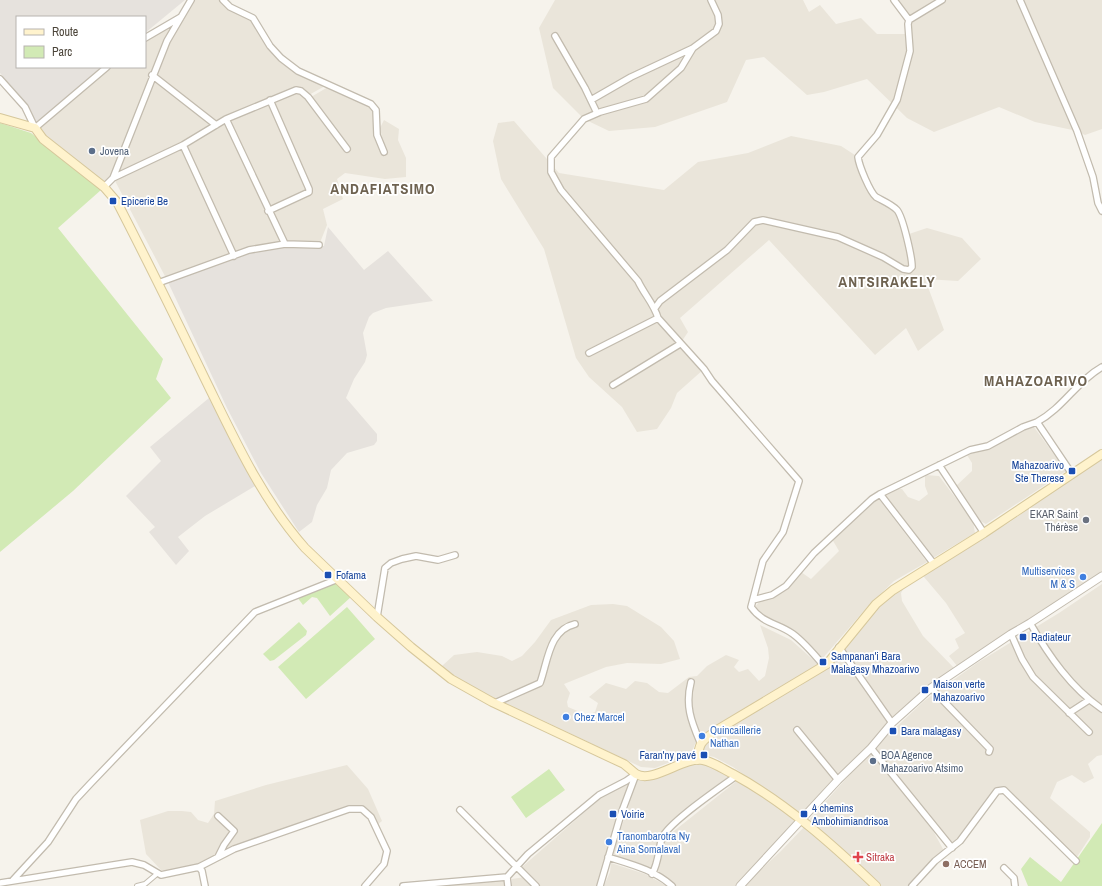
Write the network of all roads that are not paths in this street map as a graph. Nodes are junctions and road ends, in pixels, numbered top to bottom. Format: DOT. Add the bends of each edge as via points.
graph roads {
  1 [pos="191,0"];
  2 [pos="223,0"];
  3 [pos="711,0"];
  4 [pos="894,0"];
  5 [pos="942,0"];
  6 [pos="1020,0"];
  7 [pos="181,17"];
  8 [pos="909,20"];
  9 [pos="555,36"];
  10 [pos="146,37"];
  11 [pos="693,48"];
  12 [pos="106,68"];
  13 [pos="152,74"];
  14 [pos="0,80"];
  15 [pos="270,100"];
  16 [pos="591,100"];
  17 [pos="597,113"];
  18 [pos="0,118"];
  19 [pos="226,119"];
  20 [pos="216,125"];
  21 [pos="35,128"];
  22 [pos="183,145"];
  23 [pos="348,149"];
  24 [pos="384,152"];
  25 [pos="113,178"];
  26 [pos="104,187"];
  27 [pos="268,211"];
  28 [pos="1102,211"];
  29 [pos="285,244"];
  30 [pos="319,245"];
  31 [pos="234,256"];
  32 [pos="158,283"];
  33 [pos="655,308"];
  34 [pos="658,318"];
  35 [pos="680,344"];
  36 [pos="589,353"];
  37 [pos="1102,367"];
  38 [pos="613,385"];
  39 [pos="1037,422"];
  40 [pos="1102,454"];
  41 [pos="939,464"];
  42 [pos="1072,474"];
  43 [pos="880,494"];
  44 [pos="984,533"];
  45 [pos="455,555"];
  46 [pos="934,564"];
  47 [pos="1102,576"];
  48 [pos="338,579"];
  49 [pos="753,600"];
  50 [pos="377,617"];
  51 [pos="1030,623"];
  52 [pos="575,624"];
  53 [pos="1011,634"];
  54 [pos="839,647"];
  55 [pos="824,666"];
  56 [pos="691,682"];
  57 [pos="931,688"];
  58 [pos="1089,700"];
  59 [pos="495,703"];
  60 [pos="1102,709"];
  61 [pos="1069,713"];
  62 [pos="892,723"];
  63 [pos="797,730"];
  64 [pos="1089,732"];
  65 [pos="700,742"];
  66 [pos="871,748"];
  67 [pos="989,752"];
  68 [pos="698,760"];
  69 [pos="636,774"];
  70 [pos="736,776"];
  71 [pos="838,780"];
  72 [pos="460,810"];
  73 [pos="218,816"];
  74 [pos="801,820"];
  75 [pos="952,848"];
  76 [pos="218,857"];
  77 [pos="608,857"];
  78 [pos="1076,861"];
  79 [pos="515,866"];
  80 [pos="199,867"];
  81 [pos="1004,868"];
  82 [pos="158,874"];
  83 [pos="652,874"];
  84 [pos="507,877"];
  85 [pos="13,880"];
  86 [pos="0,883"];
  87 [pos="137,886"];
  88 [pos="205,886"];
  89 [pos="365,886"];
  90 [pos="403,886"];
  91 [pos="508,886"];
  92 [pos="536,886"];
  93 [pos="600,886"];
  94 [pos="672,886"];
  95 [pos="740,886"];
  96 [pos="876,886"];
  97 [pos="912,886"];
  98 [pos="1015,886"];
  1 -- 7 [label="street"];
  2 -- 24 [label="street" via="230,7 253,18 280,58 298,71 370,104 376,110 377,135"];
  3 -- 11 [label="street" via="719,24 716,31"];
  4 -- 8 [label="street"];
  5 -- 8 [label="street"];
  6 -- 28 [label="street" via="1077,131"];
  7 -- 10 [label="street"];
  7 -- 13 [label="street"];
  8 -- 33 [label="street" via="910,51 897,100 877,135 858,158 874,196 898,211 912,267 909,270 903,269 838,236 763,220 754,222 727,250 660,301"];
  9 -- 16 [label="street"];
  11 -- 16 [label="street" via="631,77"];
  11 -- 17 [label="street" via="681,68 646,99"];
  12 -- 21 [label="street"];
  13 -- 20 [label="street"];
  13 -- 25 [label="street"];
  14 -- 21 [label="street" via="25,107"];
  15 -- 19 [label="street"];
  15 -- 23 [label="street" via="292,91 301,91"];
  15 -- 27 [label="street" via="309,192"];
  16 -- 17 [label="street"];
  17 -- 33 [label="street" via="584,120 551,157 551,172 561,190 632,274"];
  18 -- 21 [label="main road"];
  19 -- 20 [label="street"];
  19 -- 27 [label="street"];
  20 -- 22 [label="street"];
  21 -- 26 [label="main road" via="43,139"];
  22 -- 25 [label="street"];
  22 -- 31 [label="street"];
  25 -- 26 [label="street"];
  26 -- 32 [label="main road" via="117,202"];
  27 -- 29 [label="street"];
  29 -- 30 [label="street"];
  29 -- 31 [label="street" via="249,250"];
  31 -- 32 [label="street"];
  32 -- 48 [label="main road" via="251,472 291,533"];
  33 -- 34 [label="street"];
  34 -- 35 [label="street"];
  34 -- 36 [label="street"];
  35 -- 38 [label="street"];
  35 -- 49 [label="street" via="799,481 783,532 763,561"];
  37 -- 39 [label="street" via="1089,374 1049,416"];
  39 -- 41 [label="street" via="988,446 970,450"];
  39 -- 42 [label="street"];
  40 -- 42 [label="main road"];
  41 -- 43 [label="street" via="924,474"];
  41 -- 44 [label="street"];
  42 -- 44 [label="main road"];
  43 -- 46 [label="street"];
  43 -- 49 [label="street" via="814,553 786,586 772,595"];
  44 -- 46 [label="main road"];
  45 -- 50 [label="street" via="438,560 409,557 385,568"];
  46 -- 54 [label="main road" via="876,604"];
  47 -- 51 [label="street"];
  48 -- 50 [label="main road"];
  48 -- 85 [label="street" via="255,612 90,784 48,842"];
  49 -- 55 [label="street" via="751,607 758,617 792,633"];
  50 -- 59 [label="main road" via="451,679"];
  51 -- 53 [label="street"];
  51 -- 58 [label="street" via="1064,674"];
  52 -- 59 [label="street" via="558,632 540,683"];
  53 -- 57 [label="street"];
  53 -- 61 [label="street" via="1033,677"];
  54 -- 55 [label="main road"];
  54 -- 62 [label="street"];
  55 -- 65 [label="main road"];
  56 -- 65 [label="street" via="687,697"];
  57 -- 62 [label="street"];
  57 -- 67 [label="street" via="990,749"];
  58 -- 60 [label="street"];
  58 -- 61 [label="street"];
  59 -- 69 [label="main road" via="624,764"];
  61 -- 64 [label="street"];
  62 -- 66 [label="street"];
  63 -- 71 [label="street"];
  65 -- 68 [label="main road"];
  66 -- 71 [label="street"];
  66 -- 75 [label="street"];
  68 -- 69 [label="main road" via="648,776"];
  68 -- 70 [label="main road" via="712,763"];
  69 -- 77 [label="street"];
  69 -- 79 [label="street" via="599,794"];
  70 -- 74 [label="main road"];
  70 -- 83 [label="street" via="666,832"];
  71 -- 74 [label="street"];
  72 -- 79 [label="street"];
  73 -- 76 [label="street" via="234,831"];
  74 -- 95 [label="street"];
  74 -- 96 [label="main road"];
  75 -- 78 [label="street" via="1001,789"];
  75 -- 97 [label="street" via="935,861"];
  76 -- 80 [label="street"];
  76 -- 89 [label="street" via="349,808 362,809 371,817 387,851 384,864"];
  77 -- 83 [label="street" via="638,866"];
  77 -- 93 [label="street"];
  79 -- 84 [label="street"];
  79 -- 92 [label="street"];
  80 -- 82 [label="street"];
  80 -- 88 [label="street"];
  81 -- 98 [label="street" via="1014,878"];
  82 -- 85 [label="street" via="144,865 132,862"];
  82 -- 87 [label="street"];
  83 -- 94 [label="street" via="665,879"];
  84 -- 90 [label="street"];
  84 -- 91 [label="street"];
  85 -- 86 [label="street"];
}
